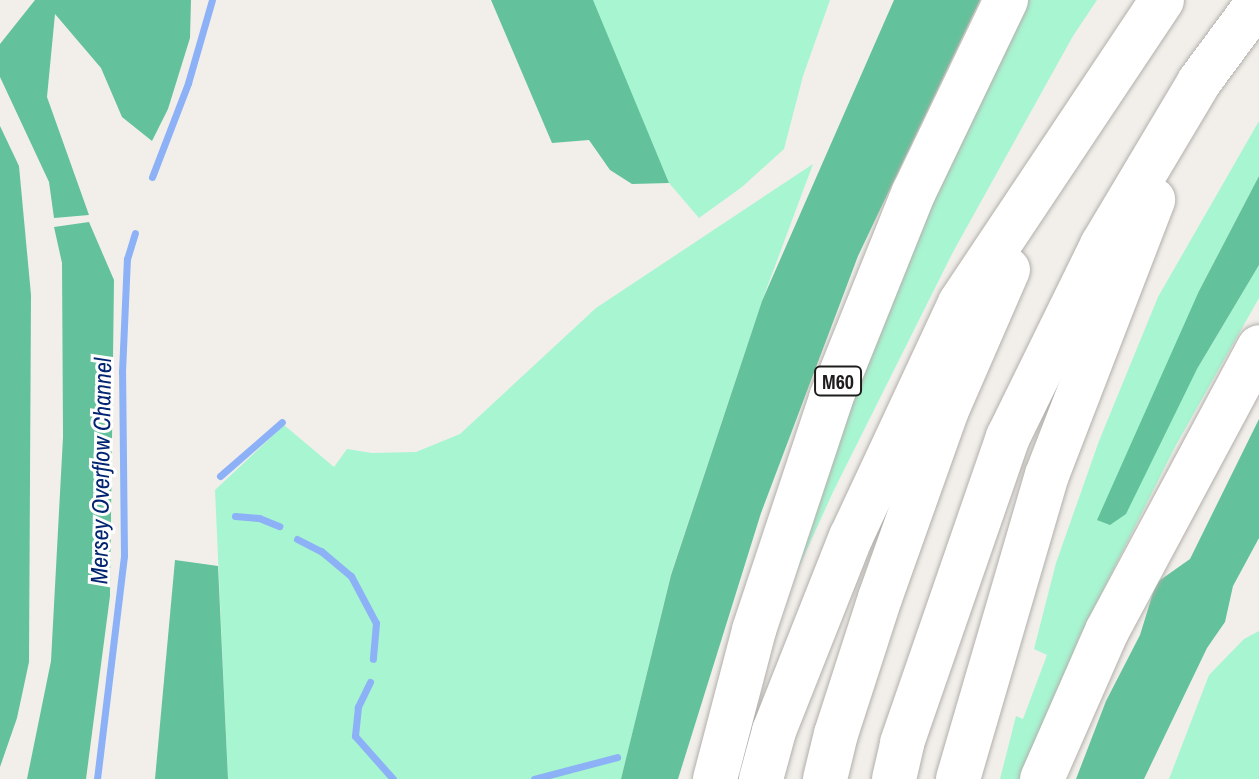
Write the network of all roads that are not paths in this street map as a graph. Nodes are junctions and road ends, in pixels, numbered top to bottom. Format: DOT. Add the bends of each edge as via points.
graph roads {
  1 [pos="1006,0"];
  2 [pos="1162,0"];
  3 [pos="1259,1"];
  4 [pos="1120,58"];
  5 [pos="1199,82"];
  6 [pos="1259,347"];
  7 [pos="715,779"];
  8 [pos="761,779"];
  9 [pos="825,779"];
  10 [pos="894,779"];
  11 [pos="958,779"];
  12 [pos="1042,779"];
  1 -- 7 [label="highway, M60" via="914,192 831,398 754,630"];
  2 -- 4 [label="highway"];
  3 -- 5 [label="highway"];
  4 -- 8 [label="highway" via="960,303 851,537 774,731"];
  4 -- 9 [label="highway" via="1032,215 947,410 875,613"];
  5 -- 10 [label="highway" via="1102,245 1008,437"];
  5 -- 11 [label="highway" via="1047,475"];
  6 -- 12 [label="highway" via="1107,631"];
}
